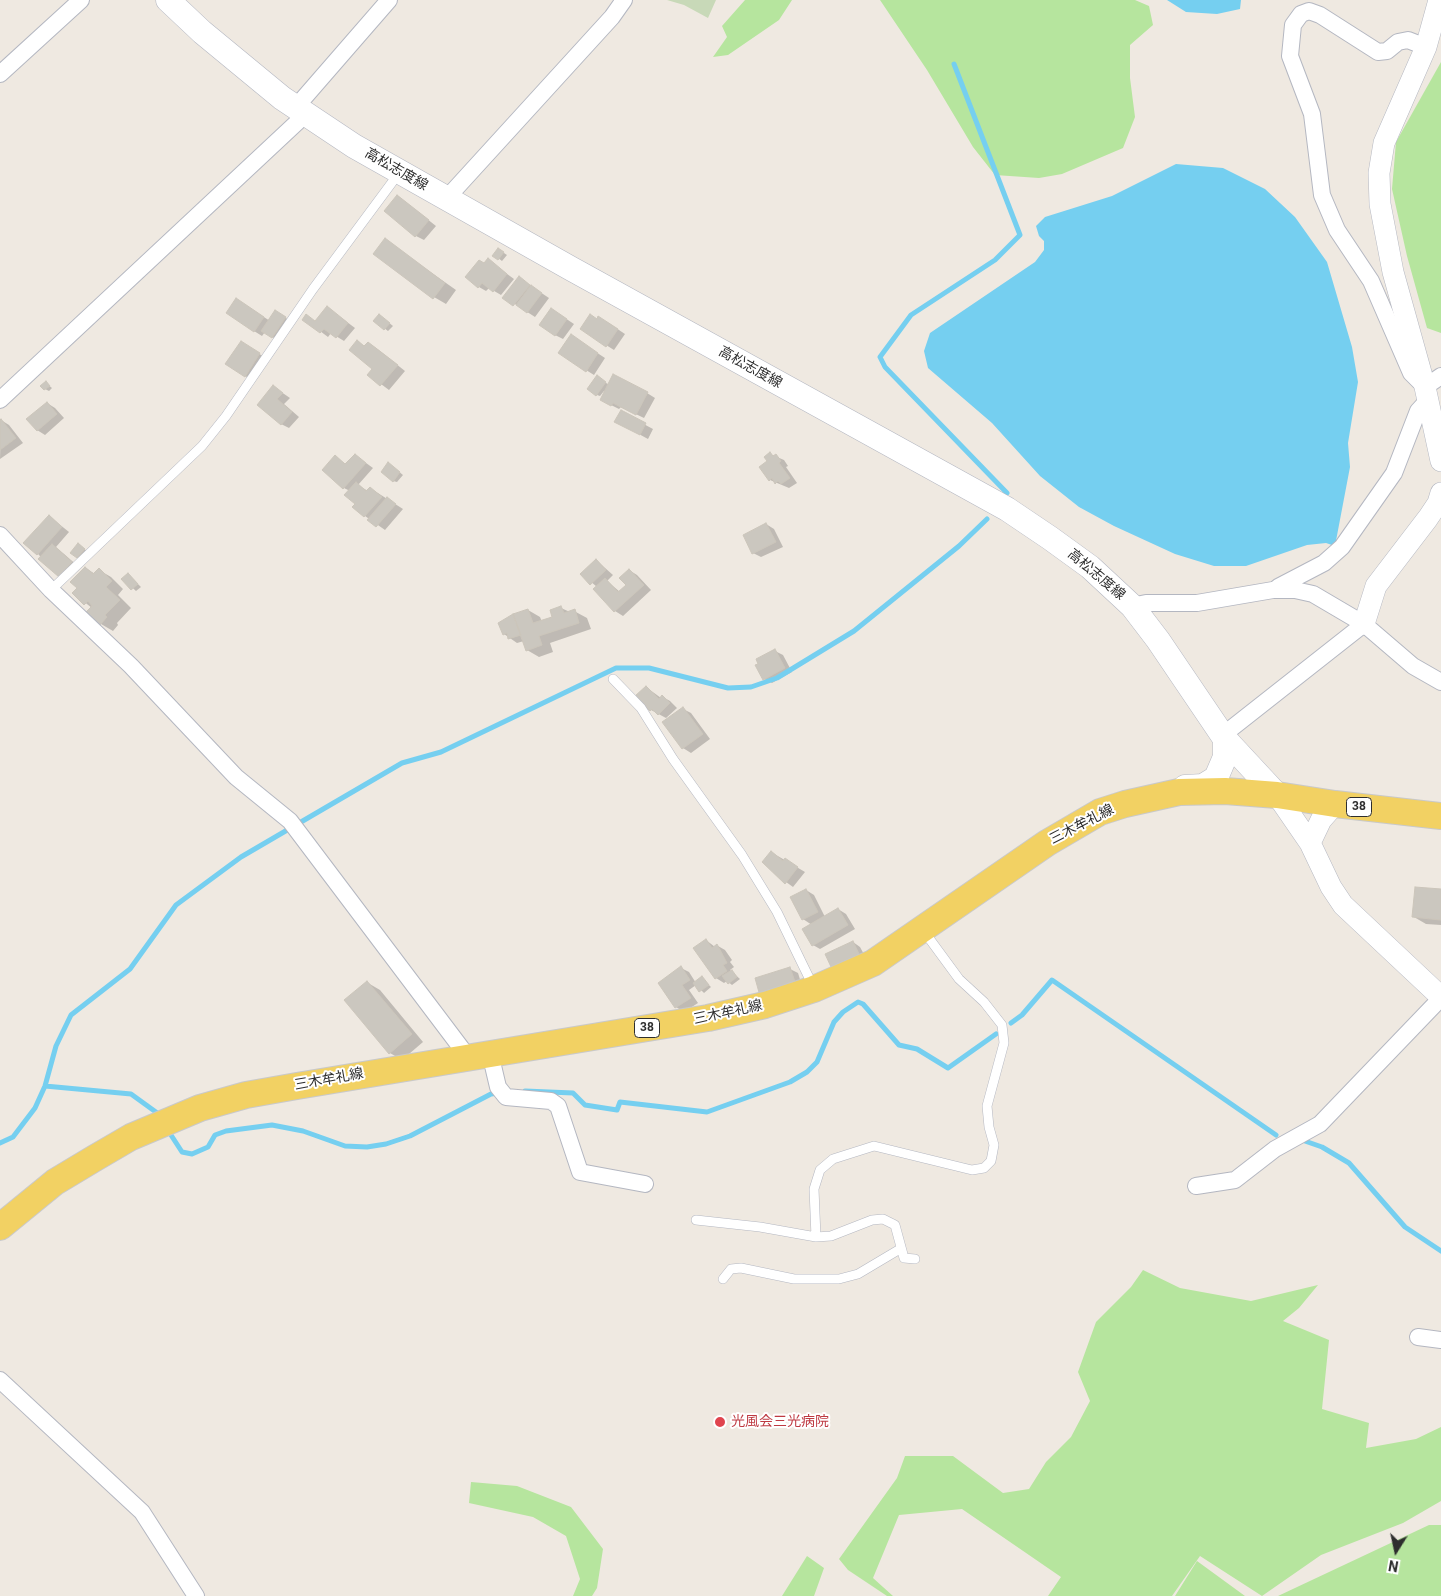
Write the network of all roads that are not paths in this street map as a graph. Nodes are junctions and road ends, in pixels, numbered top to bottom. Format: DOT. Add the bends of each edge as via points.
graph roads {
  1 [pos="80,0"];
  2 [pos="168,0"];
  3 [pos="389,0"];
  4 [pos="624,0"];
  5 [pos="1439,0"];
  6 [pos="1426,47"];
  7 [pos="0,74"];
  8 [pos="301,111"];
  9 [pos="399,173"];
  10 [pos="446,199"];
  11 [pos="1431,388"];
  12 [pos="0,400"];
  13 [pos="1441,461"];
  14 [pos="1441,493"];
  15 [pos="0,535"];
  16 [pos="52,590"];
  17 [pos="1273,590"];
  18 [pos="1132,606"];
  19 [pos="1364,624"];
  20 [pos="612,679"];
  21 [pos="1441,682"];
  22 [pos="1224,737"];
  23 [pos="1277,794"];
  24 [pos="1150,798"];
  25 [pos="1335,804"];
  26 [pos="1441,816"];
  27 [pos="1310,844"];
  28 [pos="923,930"];
  29 [pos="814,989"];
  30 [pos="1441,997"];
  31 [pos="479,1055"];
  32 [pos="646,1184"];
  33 [pos="1196,1186"];
  34 [pos="696,1220"];
  35 [pos="0,1227"];
  36 [pos="816,1237"];
  37 [pos="900,1249"];
  38 [pos="915,1260"];
  39 [pos="724,1279"];
  40 [pos="1418,1337"];
  41 [pos="1441,1340"];
  42 [pos="0,1380"];
  43 [pos="196,1596"];
  1 -- 7 [label="street"];
  2 -- 8 [label="main road, 高松志度線" via="202,32"];
  3 -- 8 [label="street"];
  4 -- 10 [label="street"];
  5 -- 6 [label="street"];
  6 -- 11 [label="street" via="1384,143 1379,173 1380,204 1391,262"];
  6 -- 11 [label="street" via="1408,40 1378,52 1320,15 1309,12 1301,14 1293,25 1290,56 1312,114 1322,195 1337,230 1372,281 1412,373"];
  8 -- 9 [label="main road, 高松志度線"];
  8 -- 12 [label="street"];
  9 -- 10 [label="main road, 高松志度線"];
  9 -- 16 [label="lane" via="312,289 202,446"];
  10 -- 18 [label="main road, 高松志度線" via="1007,509 1090,567"];
  11 -- 13 [label="street"];
  11 -- 17 [label="street" via="1418,411 1394,473 1342,547 1305,575"];
  14 -- 19 [label="street" via="1428,518 1376,586"];
  15 -- 16 [label="street"];
  16 -- 31 [label="street" via="131,666 236,777 294,825 325,870 386,946"];
  17 -- 18 [label="street" via="1197,603"];
  17 -- 19 [label="street" via="1313,594"];
  18 -- 22 [label="main road, 高松志度線"];
  19 -- 21 [label="street" via="1413,666"];
  19 -- 22 [label="street"];
  20 -- 29 [label="lane" via="640,708 742,854 776,912"];
  22 -- 23 [label="main road, 高松志度線"];
  22 -- 24 [label="main road" via="1225,757 1216,778 1203,786 1167,789"];
  23 -- 24 [label="main road, 三木牟礼線 / 38" via="1203,791"];
  23 -- 25 [label="main road, 三木牟礼線 / 38"];
  23 -- 27 [label="street"];
  24 -- 28 [label="main road, 三木牟礼線 / 38" via="1100,812 1047,842"];
  25 -- 26 [label="main road, 三木牟礼線 / 38"];
  25 -- 27 [label="street" via="1321,820"];
  27 -- 30 [label="street" via="1331,887 1344,905"];
  28 -- 29 [label="main road, 三木牟礼線 / 38" via="873,963"];
  28 -- 36 [label="lane" via="959,979 984,1002 1002,1025 1004,1043 987,1106 994,1145 990,1161 984,1168 972,1170 874,1146 832,1159 820,1170 814,1189"];
  29 -- 31 [label="main road, 三木牟礼線 / 38" via="765,1005 708,1018"];
  30 -- 33 [label="street" via="1320,1124 1275,1149 1235,1180"];
  31 -- 32 [label="street" via="506,1097 551,1101 558,1106 580,1172"];
  31 -- 35 [label="main road, 三木牟礼線 / 38" via="246,1095 192,1111 131,1138 55,1182"];
  34 -- 36 [label="lane"];
  36 -- 37 [label="lane" via="831,1236 883,1219 895,1225"];
  37 -- 38 [label="lane" via="904,1258"];
  37 -- 39 [label="lane" via="858,1274 838,1279 794,1279 741,1268 731,1269"];
  40 -- 41 [label="street"];
  42 -- 43 [label="street" via="142,1512"];
}
